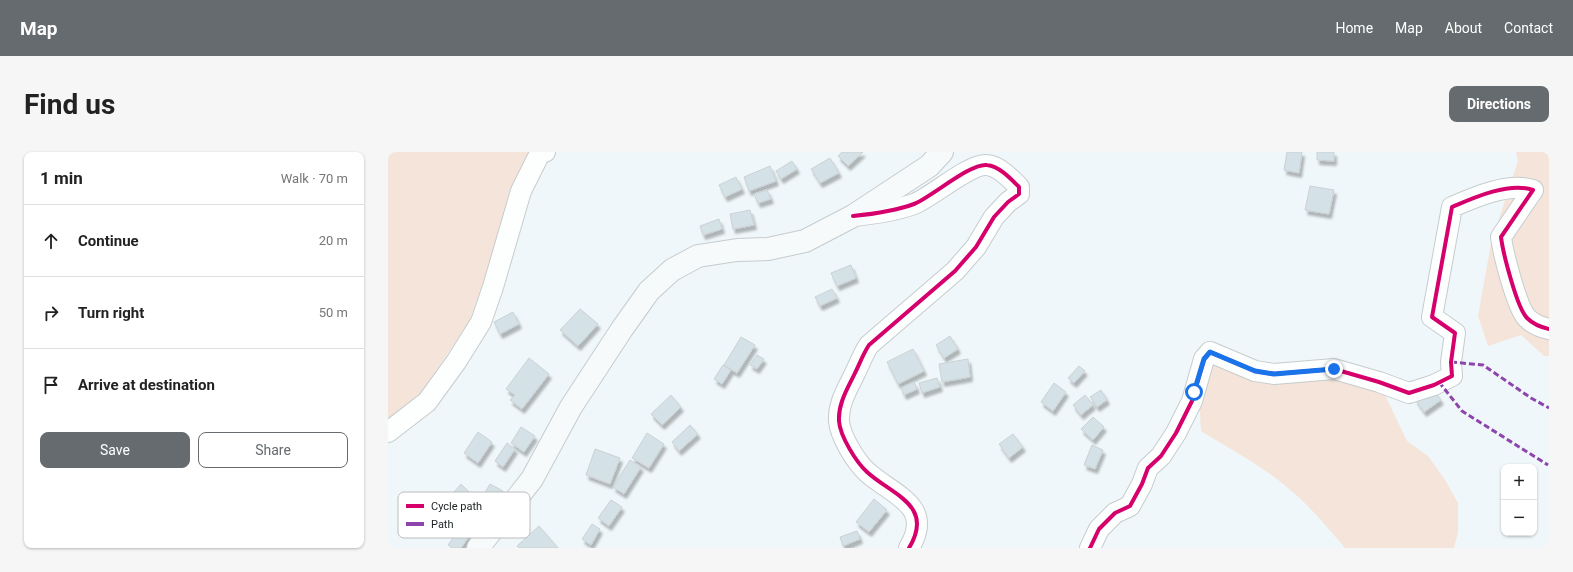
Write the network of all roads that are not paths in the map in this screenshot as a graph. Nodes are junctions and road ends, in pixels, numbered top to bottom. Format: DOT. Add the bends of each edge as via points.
graph roads {
  1 [pos="545,152"];
  2 [pos="942,152"];
  3 [pos="853,216"];
  4 [pos="1549,329"];
  5 [pos="388,432"];
  6 [pos="522,492"];
  7 [pos="486,538"];
  8 [pos="478,548"];
  9 [pos="909,548"];
  10 [pos="1090,548"];
  1 -- 5 [label="street" via="540,153 521,191 481,322 427,402"];
  2 -- 3 [label="main road" via="929,166"];
  3 -- 6 [label="main road" via="805,241 768,249 737,250 698,256 672,270 649,291 622,329 571,407 532,479"];
  3 -- 9 [label="street" via="877,214 914,204 977,166 995,168 1019,188 1019,194 994,217 976,247 955,271 869,345 841,402 839,422 859,463 903,499 915,515 917,533"];
  4 -- 10 [label="street" via="1536,325 1526,317 1520,306 1501,237 1533,190 1524,186 1502,189 1452,207 1432,316 1455,333 1452,376 1409,393 1334,369 1274,374 1255,371 1210,352 1204,359 1192,401 1176,433 1161,456 1148,468 1130,506 1115,513 1099,530"];
  7 -- 8 [label="main road"];
}
